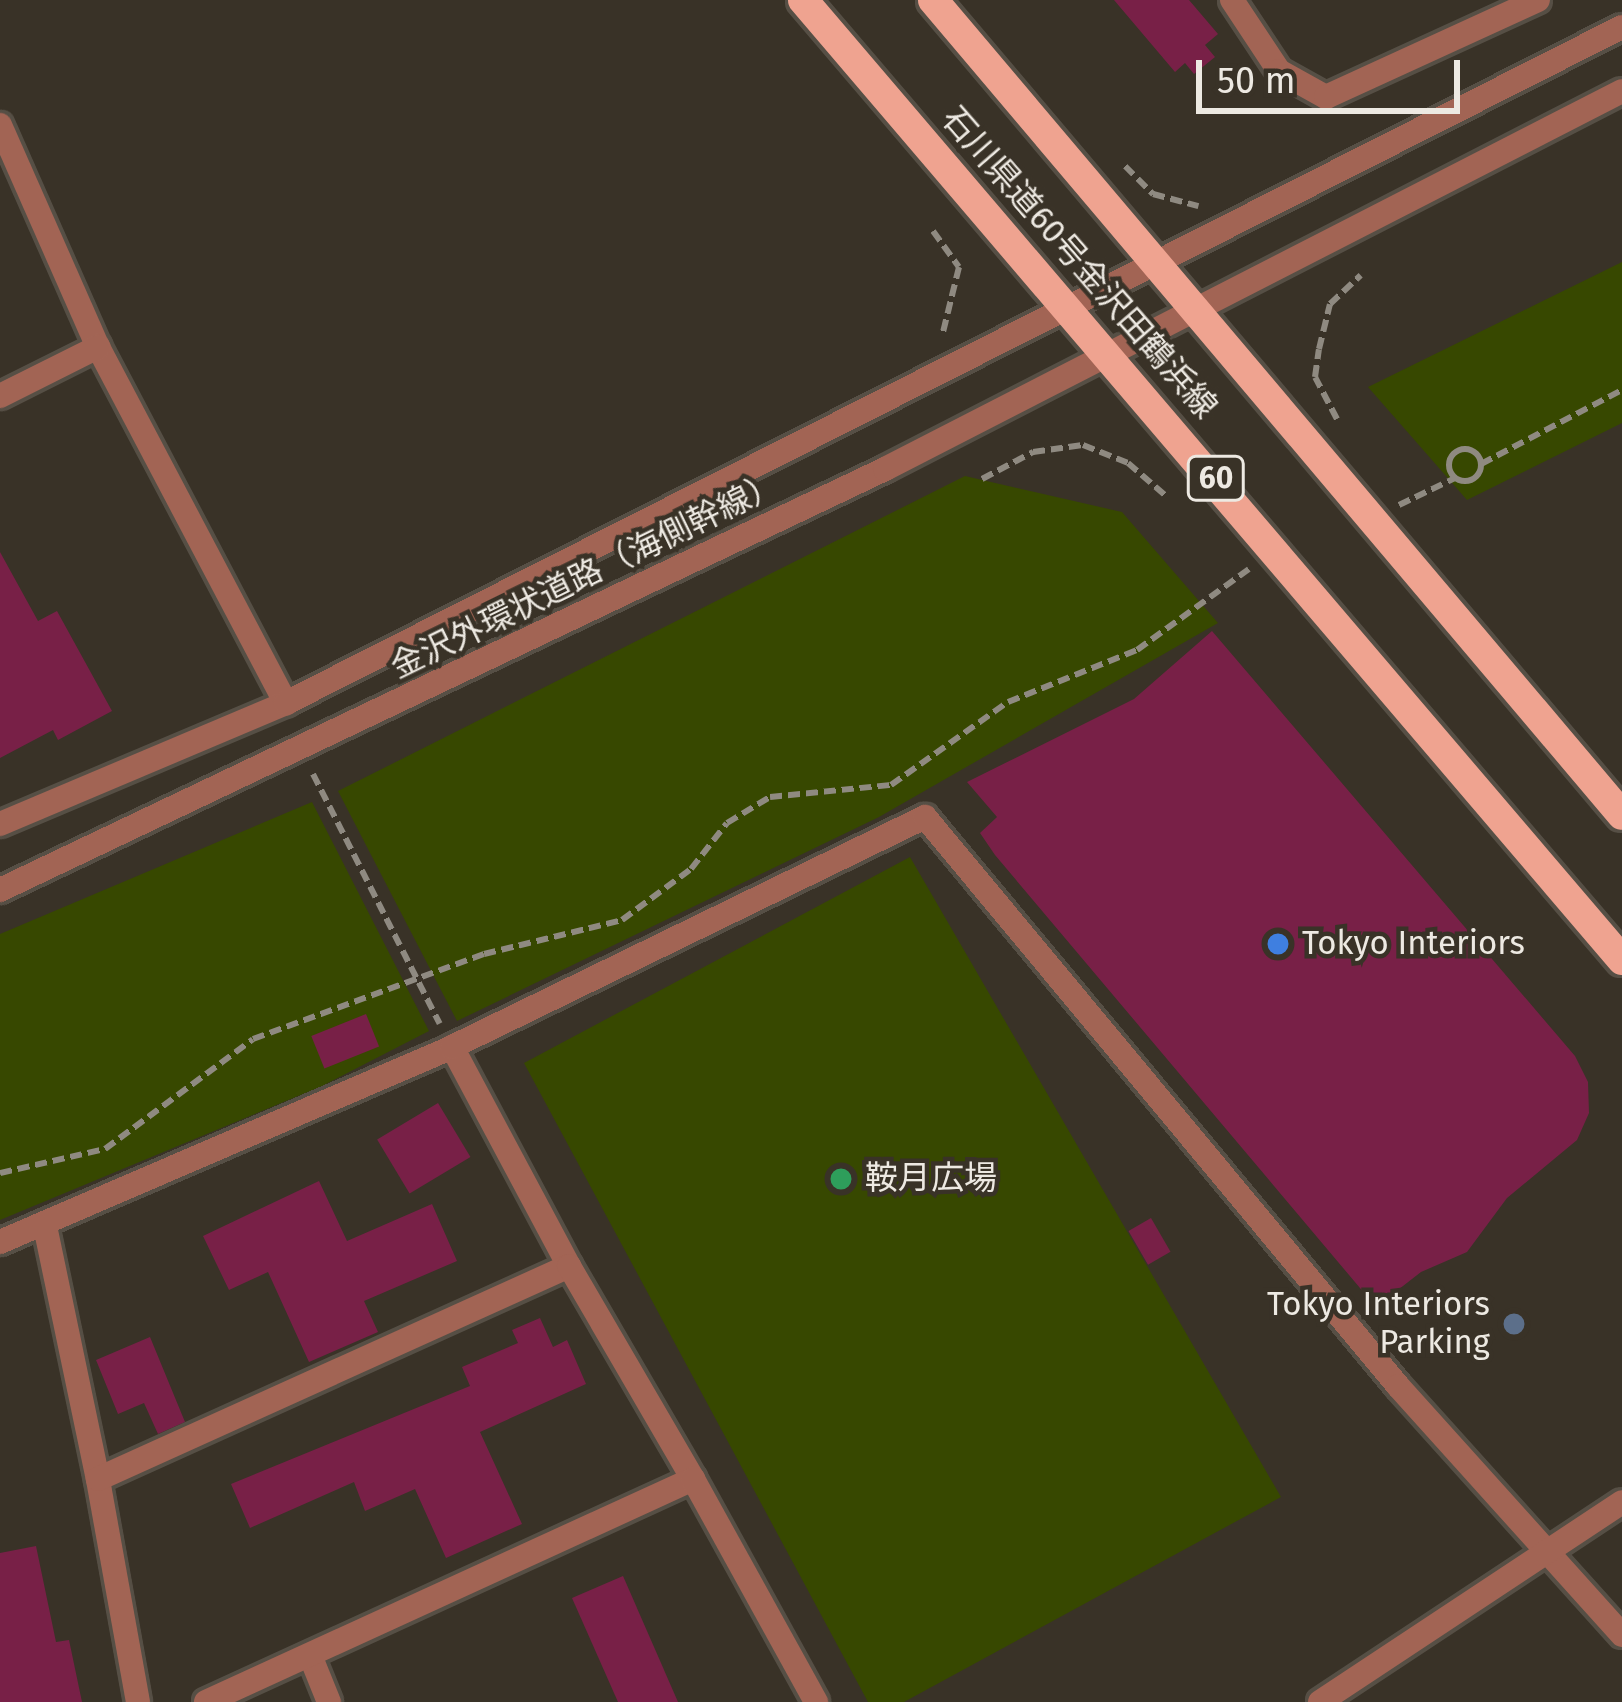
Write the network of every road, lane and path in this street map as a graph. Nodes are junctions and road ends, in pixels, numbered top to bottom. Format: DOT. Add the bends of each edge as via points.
graph roads {
  1 [pos="803,0"];
  2 [pos="933,0"];
  3 [pos="1232,0"];
  4 [pos="1538,0"];
  5 [pos="1485,12"];
  6 [pos="1622,28"];
  7 [pos="1622,91"];
  8 [pos="0,125"];
  9 [pos="1125,166"];
  10 [pos="1216,201"];
  11 [pos="933,231"];
  12 [pos="1156,265"];
  13 [pos="1361,275"];
  14 [pos="1074,309"];
  15 [pos="1196,312"];
  16 [pos="98,347"];
  17 [pos="935,351"];
  18 [pos="1112,355"];
  19 [pos="1622,390"];
  20 [pos="0,396"];
  21 [pos="1337,419"];
  22 [pos="1481,464"];
  23 [pos="1455,478"];
  24 [pos="982,479"];
  25 [pos="1166,496"];
  26 [pos="1372,519"];
  27 [pos="1276,549"];
  28 [pos="286,703"];
  29 [pos="301,749"];
  30 [pos="1622,815"];
  31 [pos="0,824"];
  32 [pos="0,890"];
  33 [pos="1622,960"];
  34 [pos="418,982"];
  35 [pos="452,1048"];
  36 [pos="0,1173"];
  37 [pos="45,1226"];
  38 [pos="0,1242"];
  39 [pos="569,1266"];
  40 [pos="98,1480"];
  41 [pos="693,1480"];
  42 [pos="1622,1502"];
  43 [pos="1545,1555"];
  44 [pos="1622,1635"];
  45 [pos="310,1655"];
  46 [pos="810,1700"];
  47 [pos="138,1702"];
  48 [pos="206,1702"];
  49 [pos="329,1702"];
  50 [pos="1320,1702"];
  1 -- 14 [label="main road, 石川県道60号金沢田鶴浜線 / 60"];
  2 -- 12 [label="main road, 石川県道60号金沢田鶴浜線"];
  3 -- 5 [label="street" via="1279,71 1326,97"];
  4 -- 5 [label="street"];
  6 -- 12 [label="street, 金沢外環状道路（海側幹線）"];
  7 -- 15 [label="street, 金沢外環状道路（海側幹線）"];
  8 -- 16 [label="street"];
  9 -- 10 [label="path" via="1153,194 1195,206"];
  11 -- 17 [label="path" via="959,267 955,307"];
  12 -- 14 [label="street, 金沢外環状道路（海側幹線）"];
  12 -- 15 [label="main road, 石川県道60号金沢田鶴浜線"];
  13 -- 21 [label="path" via="1330,304 1319,349 1315,377"];
  14 -- 18 [label="main road, 石川県道60号金沢田鶴浜線 / 60"];
  14 -- 28 [label="street, 金沢外環状道路（海側幹線）"];
  15 -- 18 [label="street, 金沢外環状道路（海側幹線）"];
  15 -- 26 [label="main road, 石川県道60号金沢田鶴浜線"];
  16 -- 20 [label="street"];
  16 -- 28 [label="street"];
  18 -- 27 [label="main road, 石川県道60号金沢田鶴浜線 / 60"];
  18 -- 29 [label="street, 金沢外環状道路（海側幹線）"];
  19 -- 22 [label="path"];
  22 -- 23 [label="path" via="1470,481"];
  22 -- 23 [label="path" via="1473,451 1458,451 1449,464"];
  23 -- 26 [label="path"];
  24 -- 25 [label="path" via="1033,452 1083,445 1128,464"];
  26 -- 30 [label="main road, 石川県道60号金沢田鶴浜線"];
  27 -- 33 [label="main road, 石川県道60号金沢田鶴浜線 / 60"];
  27 -- 34 [label="path" via="1137,650 1008,702 891,784 770,797 727,823 648,906"];
  28 -- 31 [label="street, 金沢外環状道路（海側幹線）"];
  29 -- 32 [label="street, 金沢外環状道路（海側幹線）"];
  29 -- 34 [label="path"];
  34 -- 35 [label="path"];
  34 -- 36 [label="path" via="253,1039 105,1149"];
  35 -- 37 [label="street"];
  35 -- 39 [label="street"];
  35 -- 43 [label="street" via="925,818"];
  37 -- 38 [label="street"];
  37 -- 40 [label="street"];
  39 -- 40 [label="street"];
  39 -- 41 [label="street"];
  40 -- 47 [label="street"];
  41 -- 45 [label="street"];
  41 -- 46 [label="street"];
  42 -- 43 [label="street"];
  43 -- 44 [label="street"];
  43 -- 50 [label="street"];
  45 -- 48 [label="street"];
  45 -- 49 [label="street"];
}
